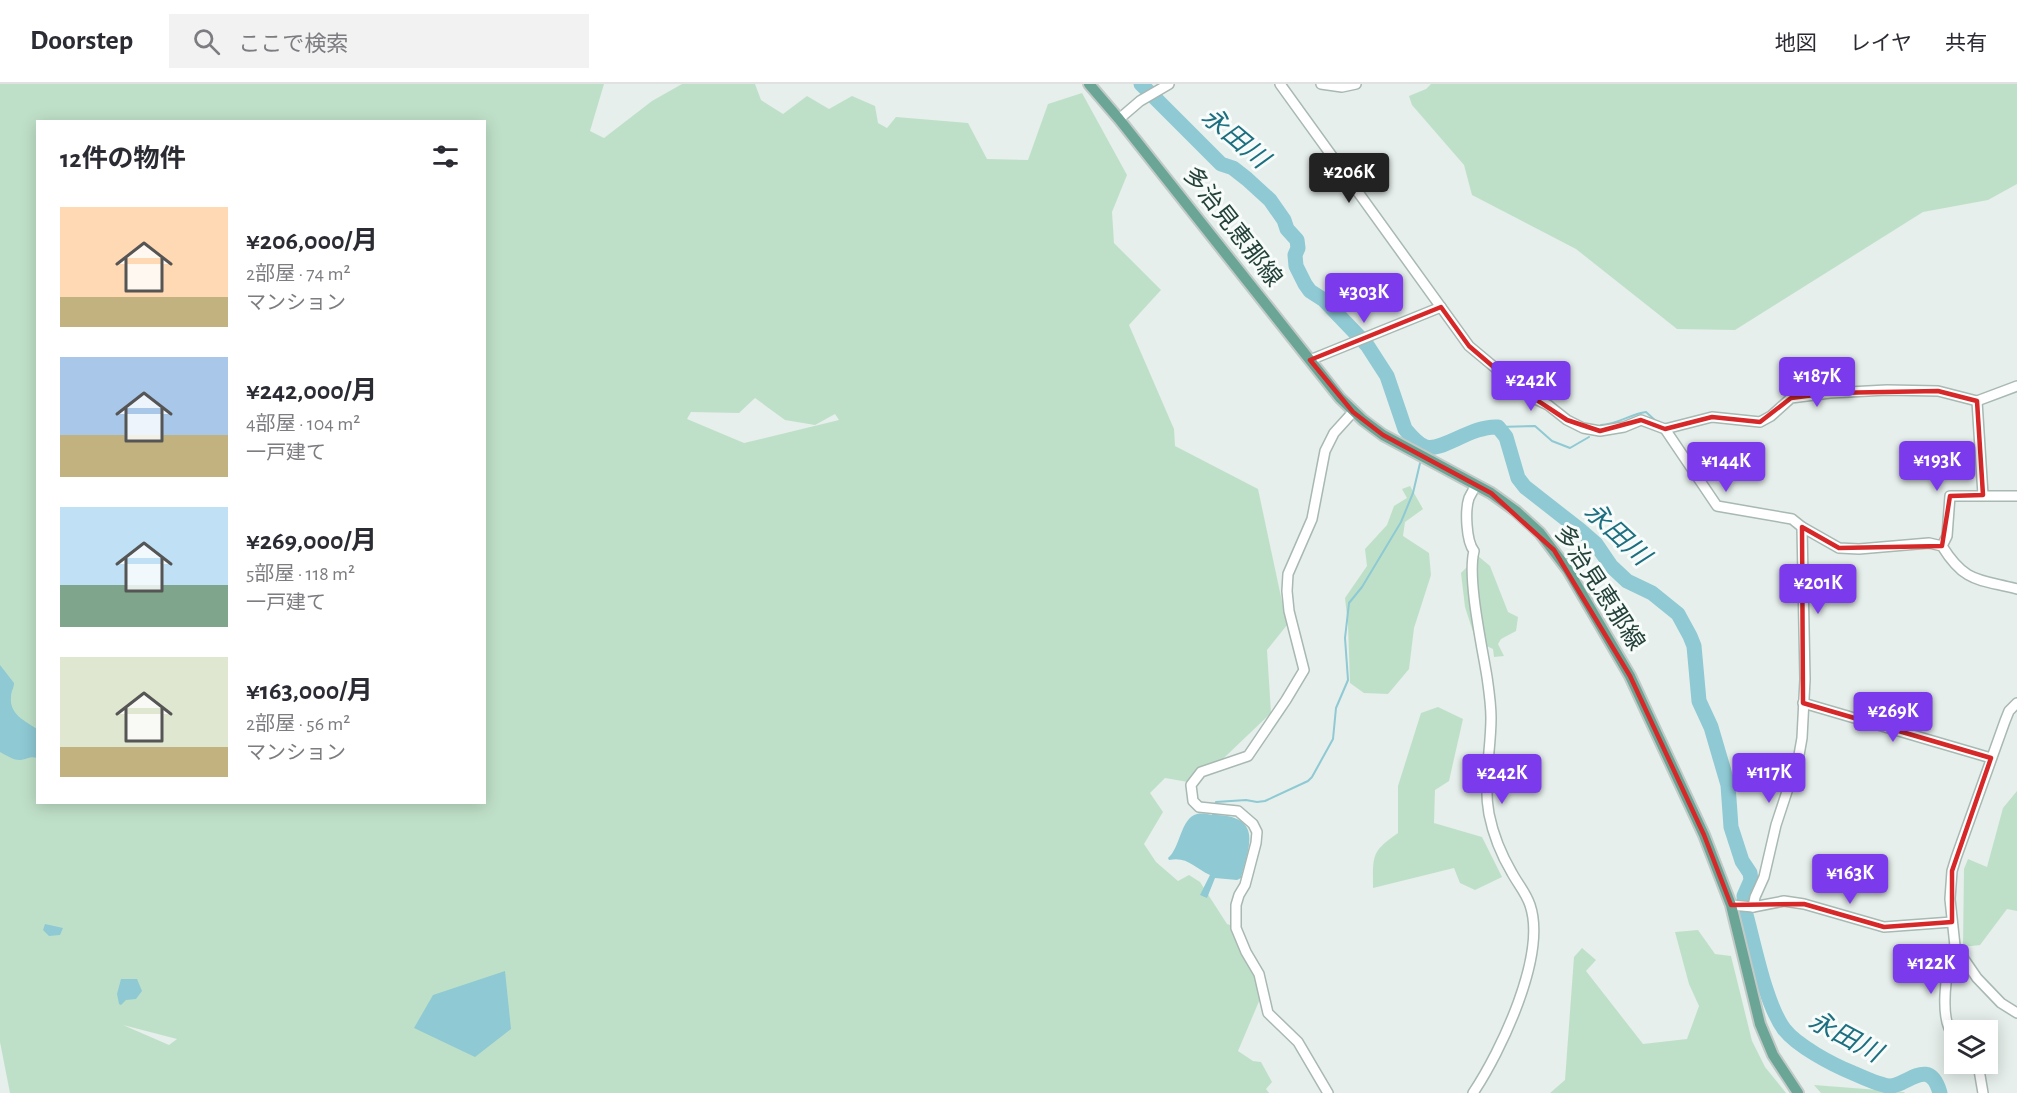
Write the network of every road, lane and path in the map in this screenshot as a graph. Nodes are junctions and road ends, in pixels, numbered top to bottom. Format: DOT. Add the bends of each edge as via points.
graph roads {
  1 [pos="1089,84"];
  2 [pos="1280,84"];
  3 [pos="1321,84"];
  4 [pos="1356,84"];
  5 [pos="1166,85"];
  6 [pos="1119,119"];
  7 [pos="1441,307"];
  8 [pos="1310,360"];
  9 [pos="2017,386"];
  10 [pos="1977,401"];
  11 [pos="1353,412"];
  12 [pos="1665,429"];
  13 [pos="1476,485"];
  14 [pos="1983,495"];
  15 [pos="2017,496"];
  16 [pos="1802,527"];
  17 [pos="1942,546"];
  18 [pos="2017,589"];
  19 [pos="1803,703"];
  20 [pos="2017,703"];
  21 [pos="1991,758"];
  22 [pos="1731,905"];
  23 [pos="1753,907"];
  24 [pos="1952,922"];
  25 [pos="1955,946"];
  26 [pos="2017,1013"];
  27 [pos="1948,1020"];
  28 [pos="1980,1074"];
  29 [pos="1328,1093"];
  30 [pos="1473,1093"];
  31 [pos="1798,1093"];
  32 [pos="1983,1093"];
  1 -- 6 [label="main road, 多治見恵那線"];
  2 -- 7 [label="street"];
  3 -- 4 [label="street"];
  5 -- 6 [label="street"];
  6 -- 8 [label="main road, 多治見恵那線"];
  7 -- 8 [label="street"];
  7 -- 12 [label="street" via="1469,346 1517,387 1567,420 1600,432 1641,420"];
  8 -- 11 [label="main road, 多治見恵那線"];
  9 -- 10 [label="street"];
  10 -- 12 [label="street" via="1938,391 1830,393 1791,398 1760,422 1712,417"];
  10 -- 14 [label="street"];
  11 -- 13 [label="main road, 多治見恵那線" via="1383,435"];
  11 -- 29 [label="street" via="1334,433 1326,451 1312,519 1288,574 1289,611 1304,670 1248,756 1201,772 1191,785 1193,801 1199,807 1238,811 1257,832 1245,885 1236,905 1236,928 1259,974 1268,1013 1298,1042"];
  12 -- 16 [label="street" via="1717,506 1781,516"];
  13 -- 22 [label="main road, 多治見恵那線" via="1516,511 1540,533 1568,570 1630,676 1704,836"];
  13 -- 30 [label="street" via="1469,499 1466,523 1473,550 1475,599 1490,693 1486,782 1489,813 1501,849 1530,906 1533,943 1523,987 1504,1040"];
  14 -- 15 [label="street"];
  14 -- 17 [label="street" via="1950,495 1947,536"];
  16 -- 17 [label="street" via="1839,548 1929,543"];
  16 -- 19 [label="street"];
  17 -- 18 [label="street" via="1969,577"];
  19 -- 21 [label="street"];
  19 -- 23 [label="street" via="1799,755"];
  20 -- 21 [label="street" via="2009,711"];
  21 -- 24 [label="street" via="1952,871"];
  22 -- 23 [label="street"];
  22 -- 31 [label="main road, 多治見恵那線" via="1760,1024 1773,1055"];
  23 -- 24 [label="street" via="1784,901 1804,904 1884,927"];
  24 -- 25 [label="street"];
  25 -- 26 [label="street" via="1977,978 2001,1003"];
  25 -- 27 [label="street" via="1944,994"];
  28 -- 32 [label="street"];
}
